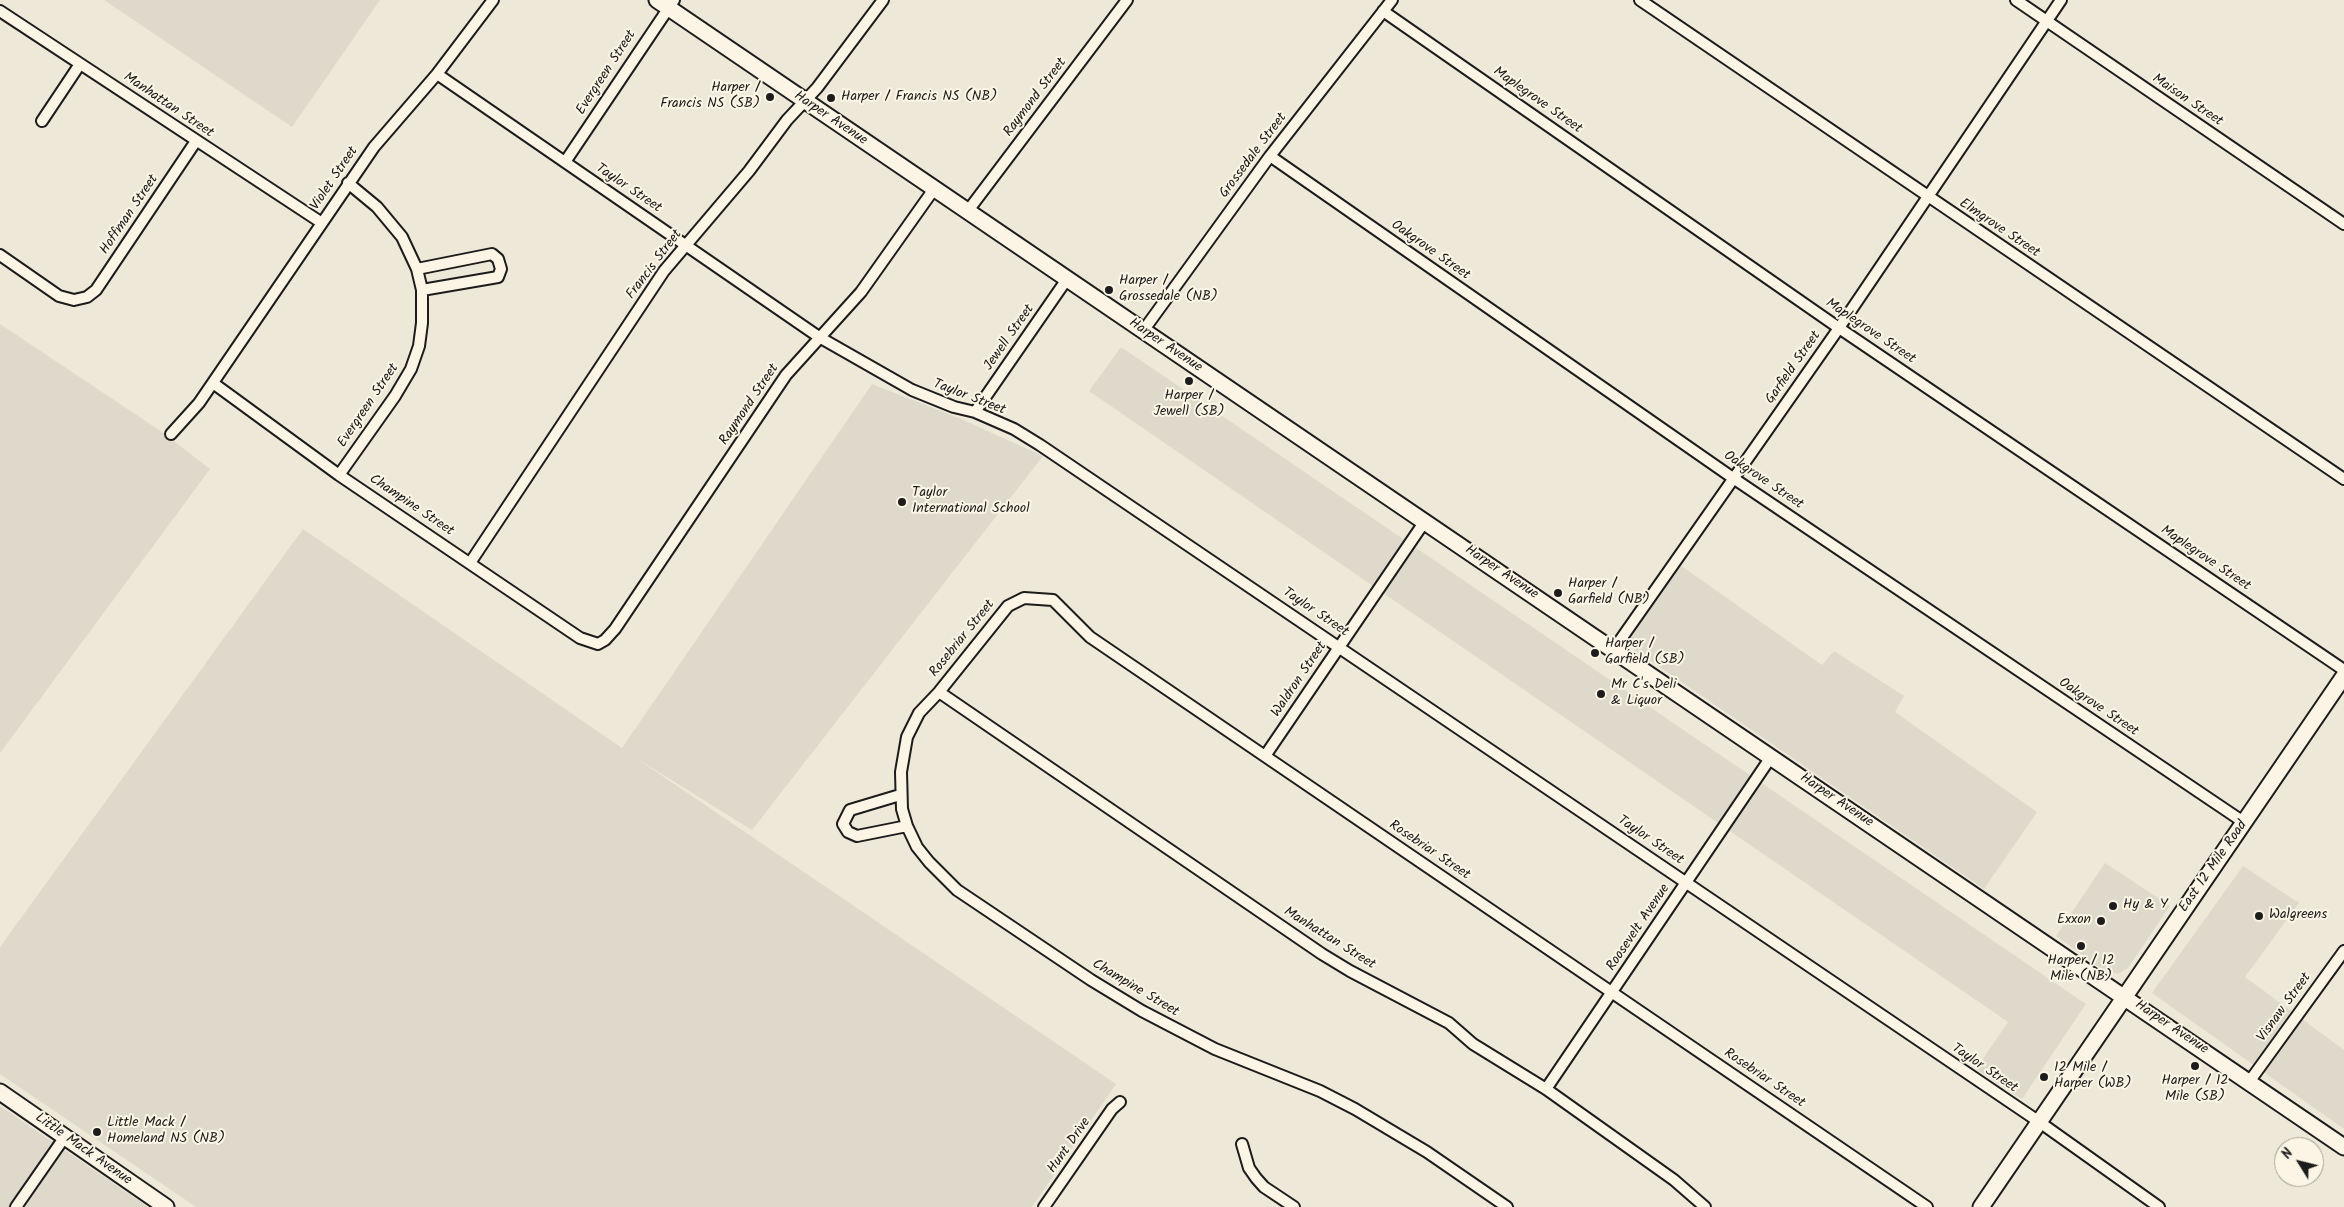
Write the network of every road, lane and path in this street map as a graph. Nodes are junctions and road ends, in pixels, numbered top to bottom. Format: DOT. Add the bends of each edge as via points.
graph roads {
  1 [pos="493,0"];
  2 [pos="883,0"];
  3 [pos="1127,0"];
  4 [pos="1392,0"];
  5 [pos="1640,0"];
  6 [pos="2016,0"];
  7 [pos="2061,0"];
  8 [pos="666,2"];
  9 [pos="0,11"];
  10 [pos="1383,11"];
  11 [pos="2046,21"];
  12 [pos="80,64"];
  13 [pos="437,74"];
  14 [pos="804,102"];
  15 [pos="42,121"];
  16 [pos="196,141"];
  17 [pos="1270,156"];
  18 [pos="565,162"];
  19 [pos="348,183"];
  20 [pos="934,189"];
  21 [pos="1928,198"];
  22 [pos="967,212"];
  23 [pos="322,223"];
  24 [pos="2344,224"];
  25 [pos="685,245"];
  26 [pos="0,255"];
  27 [pos="417,270"];
  28 [pos="1067,279"];
  29 [pos="422,290"];
  30 [pos="1839,328"];
  31 [pos="1143,331"];
  32 [pos="819,338"];
  33 [pos="212,383"];
  34 [pos="975,412"];
  35 [pos="171,434"];
  36 [pos="339,475"];
  37 [pos="1733,478"];
  38 [pos="2344,479"];
  39 [pos="1425,521"];
  40 [pos="470,562"];
  41 [pos="598,644"];
  42 [pos="1339,646"];
  43 [pos="1614,649"];
  44 [pos="2344,670"];
  45 [pos="2344,676"];
  46 [pos="939,692"];
  47 [pos="1265,756"];
  48 [pos="1772,757"];
  49 [pos="900,794"];
  50 [pos="2244,823"];
  51 [pos="907,826"];
  52 [pos="1686,882"];
  53 [pos="2344,951"];
  54 [pos="1612,992"];
  55 [pos="2124,997"];
  56 [pos="2249,1082"];
  57 [pos="1546,1089"];
  58 [pos="0,1092"];
  59 [pos="1120,1102"];
  60 [pos="2038,1121"];
  61 [pos="64,1138"];
  62 [pos="1242,1144"];
  63 [pos="2344,1147"];
  64 [pos="16,1207"];
  65 [pos="166,1207"];
  66 [pos="1044,1207"];
  67 [pos="1294,1207"];
  68 [pos="1507,1207"];
  69 [pos="1705,1207"];
  70 [pos="1927,1207"];
  71 [pos="1981,1207"];
  72 [pos="2159,1207"];
  1 -- 13 [label="street, Violet Street"];
  2 -- 14 [label="street, Francis Street"];
  3 -- 22 [label="street, Raymond Street"];
  4 -- 10 [label="street, Grossedale Street"];
  5 -- 21 [label="street, Elmgrove Street"];
  6 -- 11 [label="street, Maison Street"];
  7 -- 11 [label="street, Garfield Street"];
  8 -- 14 [label="main road, Harper Avenue"];
  8 -- 18 [label="street, Evergreen Street"];
  9 -- 12 [label="street, Manhattan Street"];
  10 -- 17 [label="street, Grossedale Street"];
  10 -- 30 [label="street, Maplegrove Street"];
  11 -- 21 [label="street, Garfield Street"];
  11 -- 24 [label="street, Maison Street"];
  12 -- 15 [label="street"];
  12 -- 16 [label="street, Manhattan Street"];
  13 -- 18 [label="street, Taylor Street"];
  13 -- 19 [label="street, Violet Street" via="396,119"];
  14 -- 20 [label="main road, Harper Avenue"];
  14 -- 25 [label="street, Francis Street" via="718,210"];
  16 -- 23 [label="street, Manhattan Street"];
  16 -- 26 [label="street, Hoffman Street" via="96,290 82,299 59,296"];
  17 -- 31 [label="street, Grossedale Street"];
  17 -- 37 [label="street, Oakgrove Street"];
  18 -- 25 [label="street, Taylor Street"];
  19 -- 23 [label="street, Violet Street"];
  19 -- 27 [label="street, Evergreen Street" via="389,219 402,237"];
  20 -- 22 [label="main road, Harper Avenue"];
  20 -- 32 [label="street, Raymond Street" via="861,292"];
  21 -- 30 [label="street, Garfield Street"];
  21 -- 38 [label="street, Elmgrove Street"];
  22 -- 28 [label="main road, Harper Avenue"];
  23 -- 33 [label="street, Violet Street"];
  25 -- 32 [label="street, Taylor Street"];
  25 -- 40 [label="street, Francis Street" via="643,302"];
  27 -- 29 [label="street, Evergreen Street"];
  27 -- 29 [label="street" via="492,254 498,259 501,269 498,277"];
  28 -- 31 [label="main road, Harper Avenue"];
  28 -- 34 [label="street, Jewell Street"];
  29 -- 36 [label="street, Evergreen Street" via="419,346 411,369"];
  30 -- 37 [label="street, Garfield Street"];
  30 -- 44 [label="street, Maplegrove Street"];
  31 -- 39 [label="main road, Harper Avenue"];
  32 -- 34 [label="street, Taylor Street" via="912,390"];
  32 -- 41 [label="street, Raymond Street" via="786,375 614,629 606,640"];
  33 -- 35 [label="street, Violet Street" via="194,410"];
  33 -- 36 [label="street, Champine Street"];
  34 -- 42 [label="street, Taylor Street" via="1040,444"];
  36 -- 40 [label="street, Champine Street"];
  37 -- 43 [label="street, Garfield Street"];
  37 -- 50 [label="street, Oakgrove Street"];
  39 -- 42 [label="street, Waldron Street"];
  39 -- 43 [label="main road, Harper Avenue"];
  40 -- 41 [label="street, Champine Street" via="580,638"];
  42 -- 47 [label="street, Waldron Street"];
  42 -- 52 [label="street, Taylor Street"];
  43 -- 48 [label="main road, Harper Avenue"];
  45 -- 50 [label="main road, East 12 Mile Road"];
  46 -- 47 [label="street, Rosebriar Street" via="1008,606 1024,598 1045,598 1059,604 1090,637"];
  46 -- 49 [label="street, Champine Street" via="919,713 907,737"];
  46 -- 57 [label="street, Manhattan Street" via="1322,954 1449,1022 1473,1044"];
  47 -- 54 [label="street, Rosebriar Street"];
  48 -- 52 [label="street, Roosevelt Avenue"];
  48 -- 55 [label="main road, Harper Avenue"];
  49 -- 51 [label="street, Champine Street"];
  49 -- 51 [label="street" via="850,810 843,824 848,832 857,836"];
  50 -- 55 [label="main road, East 12 Mile Road"];
  51 -- 68 [label="street, Champine Street" via="917,847 957,890 1091,980 1207,1045 1356,1109 1427,1152"];
  52 -- 54 [label="street, Roosevelt Avenue"];
  52 -- 60 [label="street, Taylor Street"];
  53 -- 56 [label="street, Visnaw Street"];
  54 -- 57 [label="street, Roosevelt Avenue"];
  54 -- 70 [label="street, Rosebriar Street"];
  55 -- 56 [label="main road, Harper Avenue"];
  55 -- 60 [label="main road, East 12 Mile Road"];
  56 -- 63 [label="main road, Harper Avenue"];
  57 -- 69 [label="street, Manhattan Street" via="1679,1184"];
  58 -- 61 [label="main road, Little Mack Avenue"];
  59 -- 66 [label="street, Hunt Drive"];
  60 -- 71 [label="main road, East 12 Mile Road"];
  60 -- 72 [label="street, Taylor Street"];
  61 -- 64 [label="street"];
  61 -- 65 [label="main road, Little Mack Avenue"];
  62 -- 67 [label="street" via="1249,1168 1256,1178"];
}
